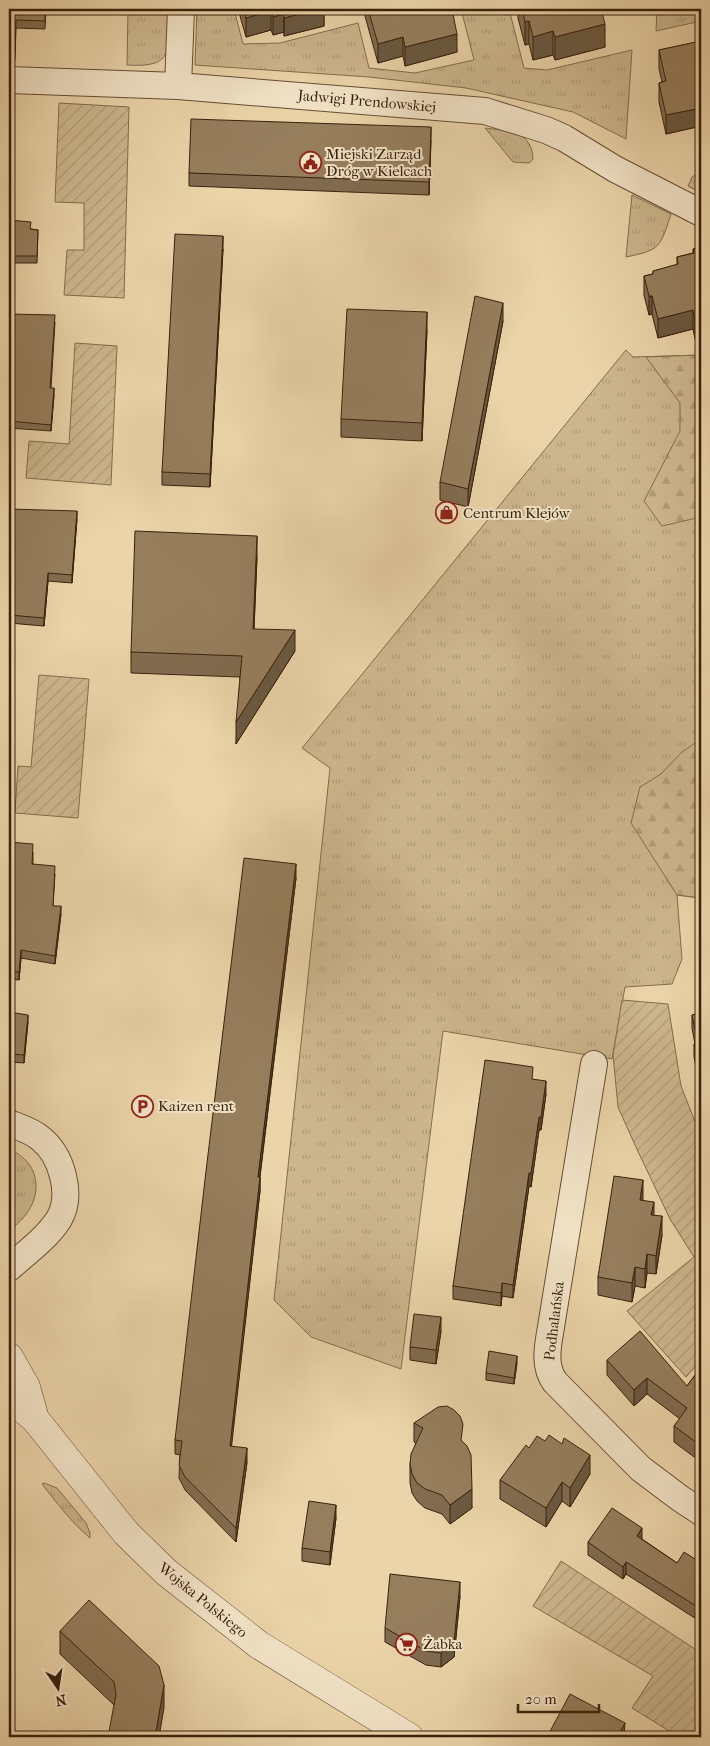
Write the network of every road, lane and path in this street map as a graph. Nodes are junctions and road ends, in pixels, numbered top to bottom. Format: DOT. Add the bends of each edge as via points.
graph roads {
  1 [pos="181,9"];
  2 [pos="9,80"];
  3 [pos="178,86"];
  4 [pos="701,213"];
  5 [pos="594,1064"];
  6 [pos="9,1123"];
  7 [pos="9,1268"];
  8 [pos="9,1357"];
  9 [pos="9,1397"];
  10 [pos="35,1419"];
  11 [pos="701,1512"];
  12 [pos="410,1737"];
  1 -- 3 [label="street"];
  2 -- 3 [label="street, Jadwigi Prendowskiej"];
  3 -- 4 [label="street, Jadwigi Prendowskiej" via="485,111 564,138 615,169"];
  5 -- 11 [label="street, Podhalańska" via="548,1347 549,1370 555,1382 641,1469"];
  6 -- 7 [label="street" via="40,1138 53,1153 65,1182 59,1218 46,1235"];
  8 -- 10 [label="street, Wojska Polskiego" via="26,1387"];
  9 -- 10 [label="street, Wojska Polskiego"];
  10 -- 12 [label="street, Wojska Polskiego" via="126,1533 166,1572 260,1645"];
}
